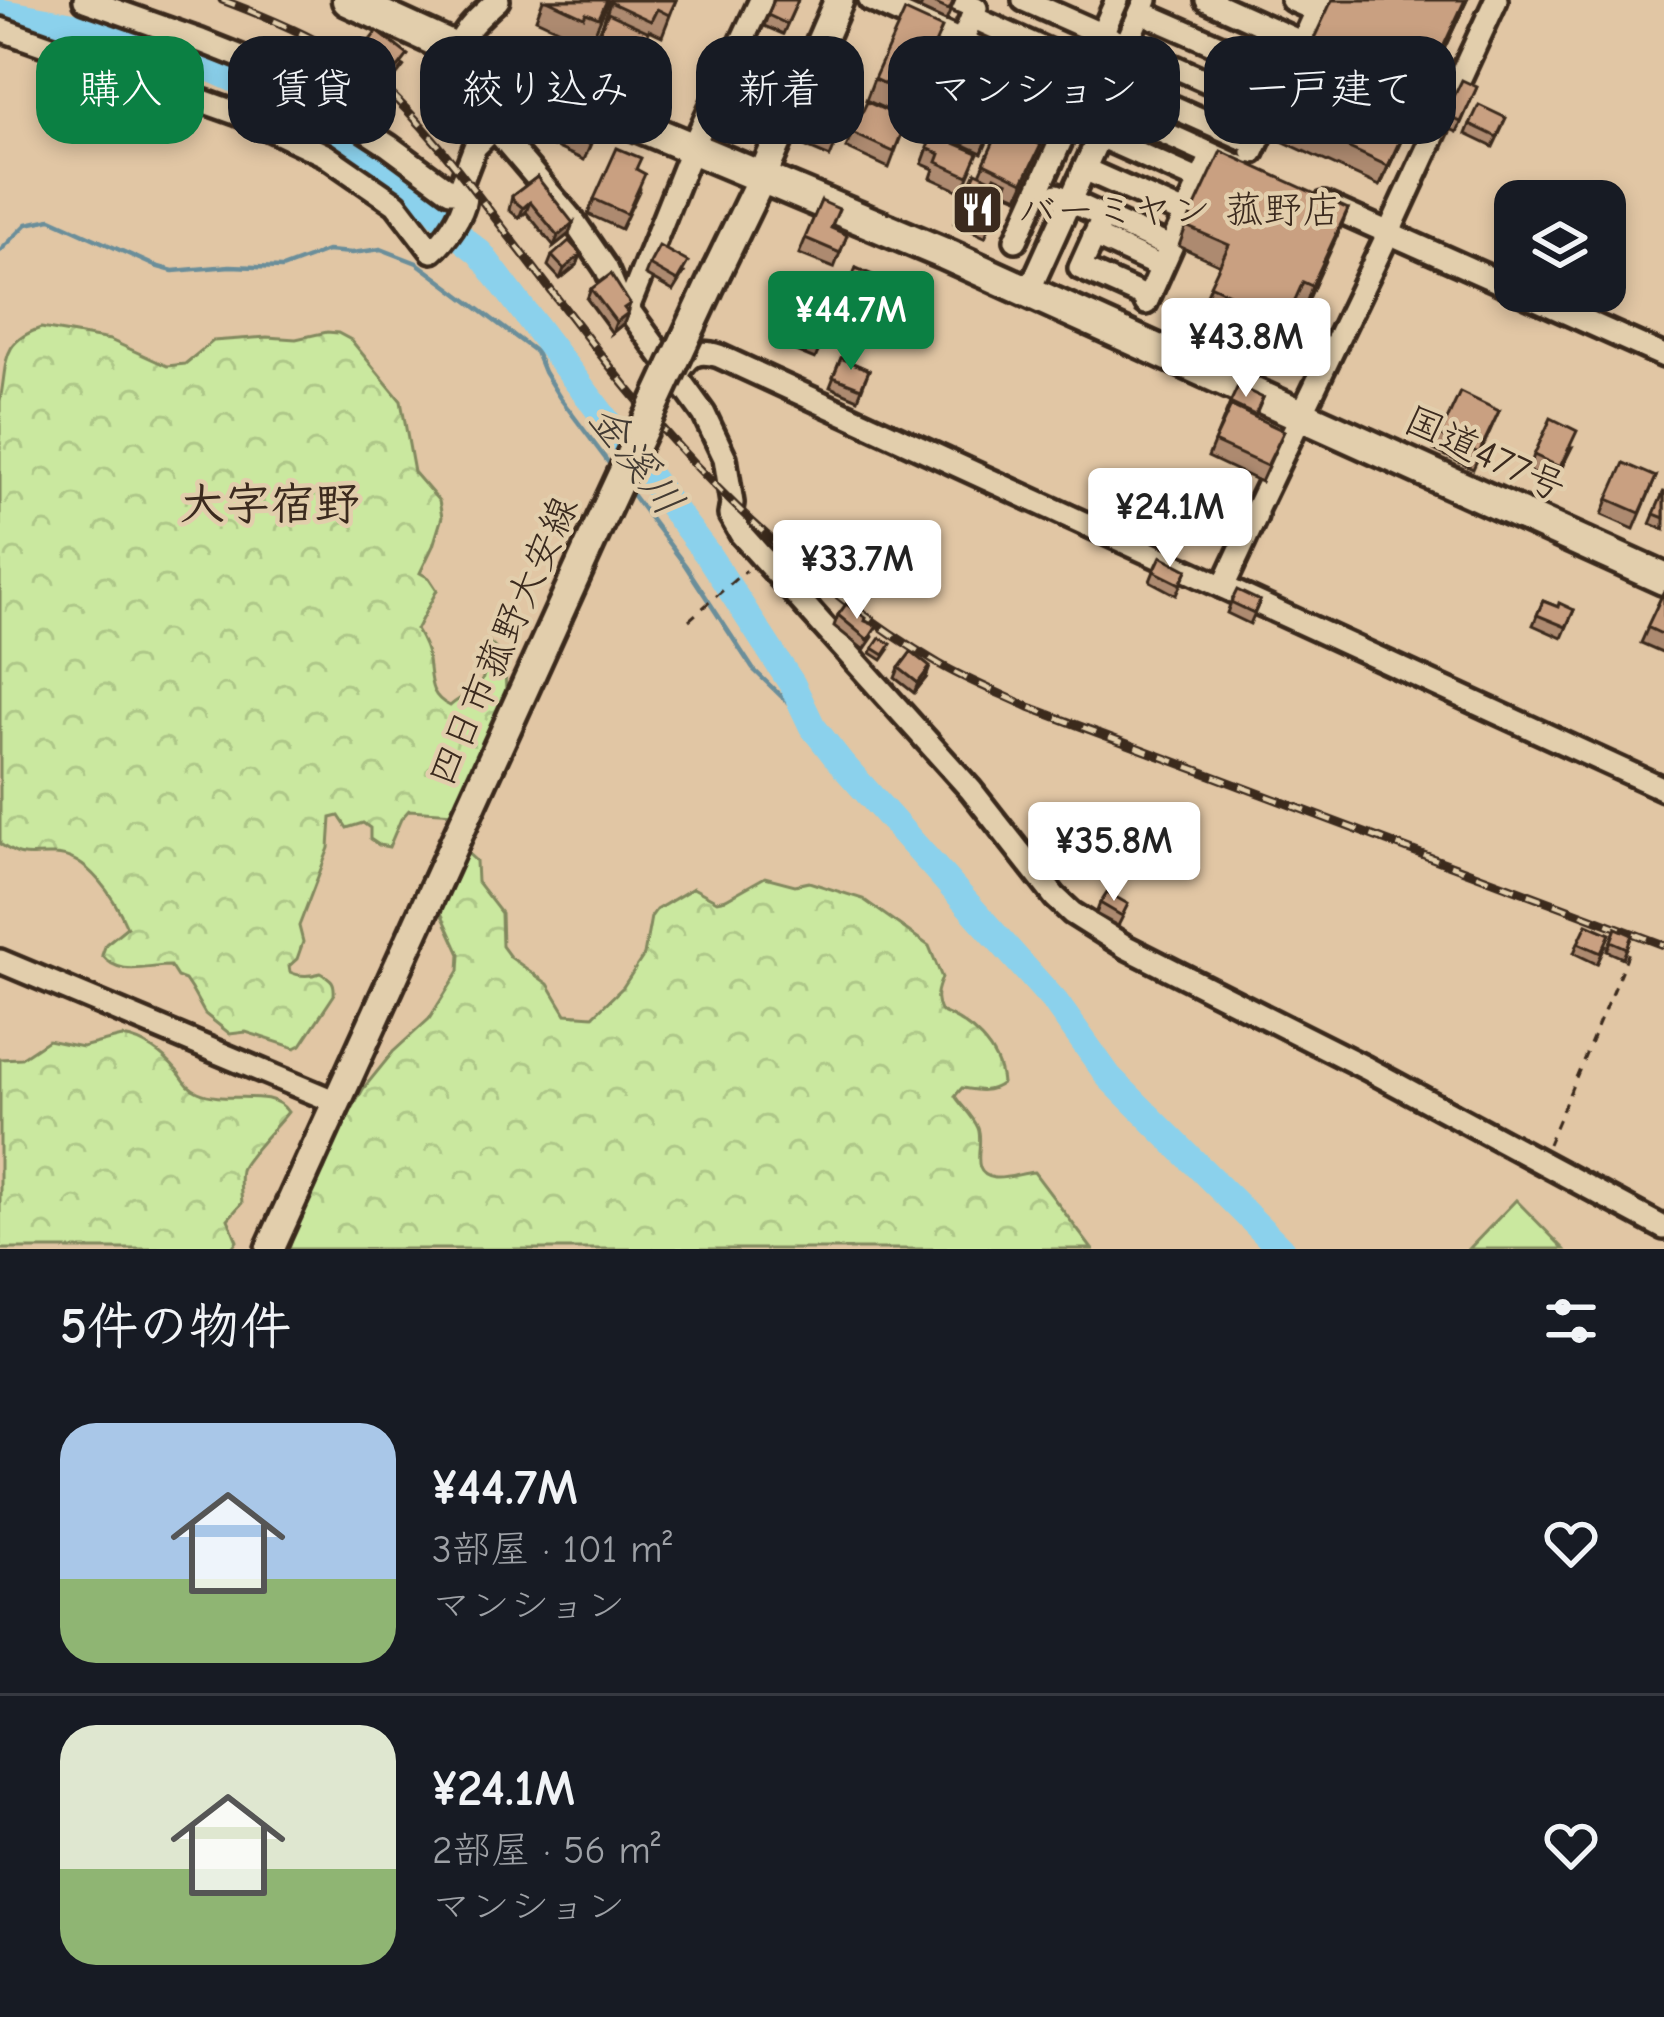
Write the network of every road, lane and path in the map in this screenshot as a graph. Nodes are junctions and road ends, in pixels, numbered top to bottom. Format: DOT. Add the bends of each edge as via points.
graph roads {
  1 [pos="85,0"];
  2 [pos="348,0"];
  3 [pos="499,0"];
  4 [pos="761,0"];
  5 [pos="838,0"];
  6 [pos="871,0"];
  7 [pos="1117,0"];
  8 [pos="1207,0"];
  9 [pos="1292,0"];
  10 [pos="1496,0"];
  11 [pos="1032,2"];
  12 [pos="974,6"];
  13 [pos="1144,6"];
  14 [pos="1320,6"];
  15 [pos="1072,10"];
  16 [pos="0,29"];
  17 [pos="427,36"];
  18 [pos="464,36"];
  19 [pos="949,36"];
  20 [pos="964,36"];
  21 [pos="1029,36"];
  22 [pos="1101,36"];
  23 [pos="1130,36"];
  24 [pos="1206,36"];
  25 [pos="1287,36"];
  26 [pos="1306,36"];
  27 [pos="672,140"];
  28 [pos="1180,141"];
  29 [pos="478,144"];
  30 [pos="510,144"];
  31 [pos="1059,144"];
  32 [pos="1096,144"];
  33 [pos="1118,144"];
  34 [pos="1256,144"];
  35 [pos="692,148"];
  36 [pos="1212,155"];
  37 [pos="1084,170"];
  38 [pos="762,177"];
  39 [pos="1200,181"];
  40 [pos="1040,188"];
  41 [pos="1307,196"];
  42 [pos="461,199"];
  43 [pos="1070,201"];
  44 [pos="1185,214"];
  45 [pos="1099,226"];
  46 [pos="1389,232"];
  47 [pos="1016,240"];
  48 [pos="1048,249"];
  49 [pos="945,254"];
  50 [pos="1166,257"];
  51 [pos="1494,280"];
  52 [pos="1029,291"];
  53 [pos="628,308"];
  54 [pos="1566,312"];
  55 [pos="1088,318"];
  56 [pos="1664,356"];
  57 [pos="677,375"];
  58 [pos="1301,413"];
  59 [pos="745,571"];
  60 [pos="1664,579"];
  61 [pos="1223,587"];
  62 [pos="689,620"];
  63 [pos="1664,789"];
  64 [pos="1629,952"];
  65 [pos="0,961"];
  66 [pos="336,1102"];
  67 [pos="1538,1162"];
  68 [pos="1664,1228"];
  69 [pos="270,1249"];
  1 -- 42 [label="street" via="269,68"];
  2 -- 17 [label="highway, 国道477号"];
  3 -- 18 [label="street"];
  4 -- 35 [label="street"];
  5 -- 38 [label="main road, 四日市菰野大安線"];
  6 -- 19 [label="street"];
  7 -- 22 [label="street"];
  8 -- 25 [label="street"];
  9 -- 14 [label="street"];
  10 -- 46 [label="street"];
  11 -- 15 [label="street"];
  12 -- 20 [label="street"];
  12 -- 21 [label="street"];
  13 -- 23 [label="street"];
  13 -- 24 [label="street"];
  14 -- 26 [label="street"];
  15 -- 22 [label="street"];
  16 -- 42 [label="street" via="292,138 396,204 432,251"];
  27 -- 35 [label="highway, 国道477号"];
  28 -- 36 [label="street"];
  29 -- 42 [label="street"];
  30 -- 53 [label="street"];
  31 -- 40 [label="street"];
  32 -- 37 [label="street"];
  33 -- 39 [label="street"];
  34 -- 36 [label="street" via="1255,174"];
  35 -- 38 [label="highway, 国道477号"];
  35 -- 53 [label="street"];
  36 -- 39 [label="street"];
  37 -- 43 [label="street"];
  37 -- 44 [label="street"];
  38 -- 49 [label="highway, 国道477号"];
  38 -- 66 [label="main road, 四日市菰野大安線, bridge"];
  39 -- 44 [label="street"];
  40 -- 43 [label="street"];
  40 -- 47 [label="street"];
  41 -- 46 [label="street"];
  43 -- 45 [label="street"];
  43 -- 48 [label="street"];
  44 -- 50 [label="street"];
  45 -- 50 [label="street"];
  45 -- 50 [label="street" via="1080,268 1147,301"];
  46 -- 51 [label="street"];
  46 -- 58 [label="street"];
  48 -- 49 [label="street" via="1025,274"];
  48 -- 52 [label="street"];
  48 -- 55 [label="street" via="1046,284"];
  49 -- 52 [label="highway, 国道477号"];
  52 -- 55 [label="highway, 国道477号"];
  53 -- 57 [label="street"];
  54 -- 56 [label="street"];
  55 -- 58 [label="highway, 国道477号"];
  57 -- 61 [label="street" via="697,354 719,356"];
  57 -- 67 [label="street" via="725,458 730,515 741,534 1072,913"];
  58 -- 60 [label="highway, 国道477号"];
  58 -- 61 [label="street"];
  59 -- 62 [label="path"];
  61 -- 63 [label="street"];
  64 -- 67 [label="path"];
  65 -- 66 [label="street"];
  66 -- 69 [label="main road, 四日市菰野大安線"];
  67 -- 68 [label="street"];
}
